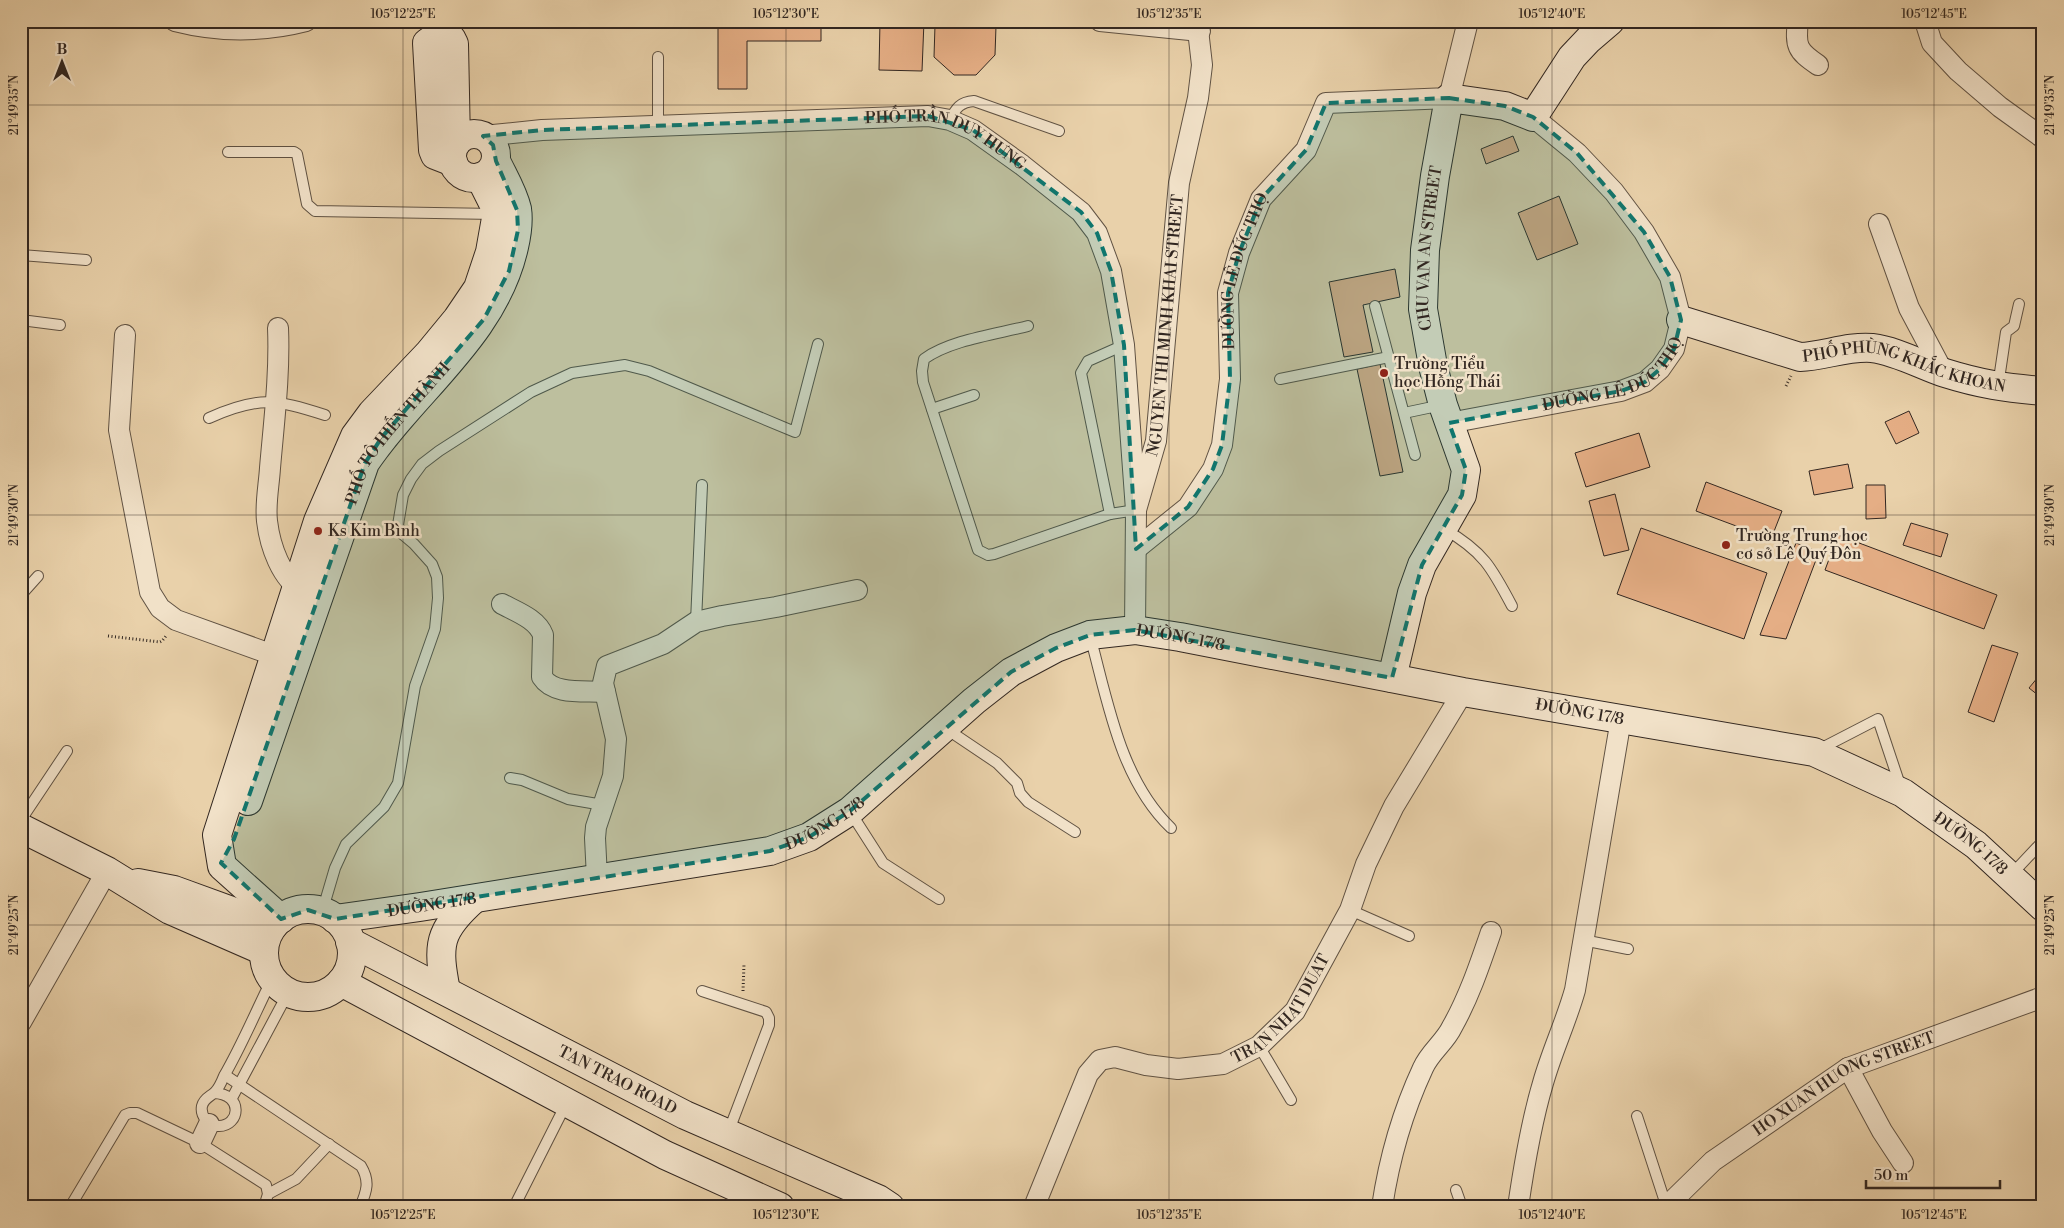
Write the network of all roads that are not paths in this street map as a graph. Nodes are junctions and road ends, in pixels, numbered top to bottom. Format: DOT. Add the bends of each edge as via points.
graph roads {
  1 [pos="175,21"];
  2 [pos="306,21"];
  3 [pos="1100,21"];
  4 [pos="1468,21"];
  5 [pos="1610,21"];
  6 [pos="1798,21"];
  7 [pos="1925,21"];
  8 [pos="1198,26"];
  9 [pos="658,57"];
  10 [pos="1818,65"];
  11 [pos="1449,98"];
  12 [pos="1533,117"];
  13 [pos="950,120"];
  14 [pos="658,126"];
  15 [pos="1059,131"];
  16 [pos="483,136"];
  17 [pos="2043,138"];
  18 [pos="228,152"];
  19 [pos="488,169"];
  20 [pos="496,214"];
  21 [pos="1879,224"];
  22 [pos="21,254"];
  23 [pos="86,260"];
  24 [pos="2019,304"];
  25 [pos="1375,306"];
  26 [pos="21,320"];
  27 [pos="1681,320"];
  28 [pos="60,325"];
  29 [pos="1028,326"];
  30 [pos="278,328"];
  31 [pos="125,335"];
  32 [pos="818,344"];
  33 [pos="1124,345"];
  34 [pos="1389,357"];
  35 [pos="1943,372"];
  36 [pos="1280,380"];
  37 [pos="1998,386"];
  38 [pos="2043,391"];
  39 [pos="974,395"];
  40 [pos="276,402"];
  41 [pos="932,409"];
  42 [pos="1404,413"];
  43 [pos="1446,414"];
  44 [pos="325,415"];
  45 [pos="209,418"];
  46 [pos="1415,455"];
  47 [pos="702,485"];
  48 [pos="1136,510"];
  49 [pos="1110,514"];
  50 [pos="1443,528"];
  51 [pos="1136,550"];
  52 [pos="38,576"];
  53 [pos="857,590"];
  54 [pos="307,594"];
  55 [pos="21,595"];
  56 [pos="502,604"];
  57 [pos="1512,606"];
  58 [pos="696,622"];
  59 [pos="1135,630"];
  60 [pos="1090,635"];
  61 [pos="276,656"];
  62 [pos="1392,678"];
  63 [pos="605,692"];
  64 [pos="1463,692"];
  65 [pos="1621,719"];
  66 [pos="944,727"];
  67 [pos="67,751"];
  68 [pos="1814,752"];
  69 [pos="510,778"];
  70 [pos="1903,793"];
  71 [pos="603,805"];
  72 [pos="850,811"];
  73 [pos="21,820"];
  74 [pos="21,828"];
  75 [pos="1172,828"];
  76 [pos="1075,832"];
  77 [pos="2043,841"];
  78 [pos="221,859"];
  79 [pos="114,875"];
  80 [pos="2011,875"];
  81 [pos="597,878"];
  82 [pos="474,899"];
  83 [pos="939,899"];
  84 [pos="2043,907"];
  85 [pos="1350,910"];
  86 [pos="329,916"];
  87 [pos="272,932"];
  88 [pos="1491,932"];
  89 [pos="1409,936"];
  90 [pos="1584,940"];
  91 [pos="350,942"];
  92 [pos="1628,949"];
  93 [pos="341,982"];
  94 [pos="280,986"];
  95 [pos="446,991"];
  96 [pos="702,991"];
  97 [pos="2043,997"];
  98 [pos="21,1022"];
  99 [pos="1259,1046"];
  100 [pos="1848,1068"];
  101 [pos="225,1074"];
  102 [pos="240,1085"];
  103 [pos="214,1093"];
  104 [pos="232,1098"];
  105 [pos="1291,1100"];
  106 [pos="566,1104"];
  107 [pos="1637,1116"];
  108 [pos="209,1124"];
  109 [pos="728,1134"];
  110 [pos="200,1143"];
  111 [pos="329,1144"];
  112 [pos="1903,1163"];
  113 [pos="1456,1190"];
  114 [pos="268,1194"];
  115 [pos="881,1204"];
  116 [pos="1666,1206"];
  117 [pos="70,1207"];
  118 [pos="264,1207"];
  119 [pos="360,1207"];
  120 [pos="514,1207"];
  121 [pos="780,1207"];
  122 [pos="1034,1207"];
  123 [pos="1382,1207"];
  124 [pos="1462,1207"];
  125 [pos="1518,1207"];
  1 -- 2 [label="street" via="254,30"];
  3 -- 8 [label="street"];
  4 -- 11 [label="street"];
  5 -- 12 [label="street" via="1572,57"];
  6 -- 10 [label="street" via="1796,40 1800,50"];
  7 -- 17 [label="street" via="1932,43 1958,71"];
  8 -- 48 [label="street, NGUYEN THI MINH KHAI STREET" via="1202,65 1179,184 1156,441"];
  9 -- 14 [label="lane"];
  11 -- 12 [label="street" via="1505,106"];
  11 -- 43 [label="street, CHU VAN AN STREET" via="1425,250 1423,309"];
  11 -- 51 [label="street, ĐƯỜNG LÊ ĐỨC THỌ" via="1326,103 1306,150 1261,199 1239,253 1228,293 1230,379 1222,445 1213,469 1188,507"];
  12 -- 27 [label="street, ĐƯỜNG LÊ ĐỨC THỌ" via="1577,153 1614,192 1644,232 1670,277"];
  13 -- 14 [label="street, PHỐ TRẦN DUY HƯNG" via="928,116"];
  13 -- 15 [label="lane" via="957,106 974,101"];
  13 -- 33 [label="street, PHỐ TRẦN DUY HƯNG" via="980,135 1081,212 1097,233 1111,272"];
  14 -- 16 [label="street, PHỐ TRẦN DUY HƯNG" via="542,130"];
  16 -- 19 [label="street, PHỐ TÔ HIẾN THÀNH" via="496,151"];
  16 -- 19 [label="street" via="465,136 454,152 455,168 466,177"];
  18 -- 20 [label="lane" via="297,154 307,204 315,211"];
  19 -- 20 [label="street, PHỐ TÔ HIẾN THÀNH"];
  19 -- 54 [label="street, PHỐ TÔ HIẾN THÀNH" via="511,192 517,210 518,230 509,271 484,319 382,437 365,463"];
  20 -- 54 [label="street, PHỐ TÔ HIẾN THÀNH" via="490,252 478,288 428,354 372,412 355,436 318,521"];
  21 -- 35 [label="street" via="1910,308"];
  22 -- 23 [label="lane"];
  24 -- 37 [label="lane" via="2014,326 2006,332"];
  25 -- 34 [label="lane"];
  26 -- 28 [label="lane"];
  27 -- 35 [label="street, PHỐ PHÙNG KHẮC KHOAN" via="1800,357 1872,348"];
  27 -- 43 [label="street, ĐƯỜNG LÊ ĐỨC THỌ" via="1674,349 1660,369 1645,382 1621,391"];
  29 -- 41 [label="lane" via="963,343 924,359 923,382"];
  30 -- 40 [label="street"];
  31 -- 61 [label="street" via="118,430 150,592 160,608 176,620"];
  32 -- 86 [label="lane" via="794,432 649,371 625,365 572,373 531,392 422,464 403,496 398,525 401,533 432,564 438,598 435,629 415,686 398,783 384,806 346,844 335,868"];
  33 -- 48 [label="street, PHỐ TRẦN DUY HƯNG"];
  33 -- 49 [label="lane" via="1088,361 1081,373"];
  34 -- 36 [label="lane"];
  34 -- 42 [label="lane"];
  35 -- 37 [label="street, PHỐ PHÙNG KHẮC KHOAN"];
  37 -- 38 [label="street, PHỐ PHÙNG KHẮC KHOAN"];
  39 -- 41 [label="lane"];
  40 -- 44 [label="lane"];
  40 -- 45 [label="lane" via="257,401 235,406"];
  40 -- 54 [label="street" via="266,519 273,550 282,569"];
  41 -- 49 [label="lane" via="978,550 994,554"];
  42 -- 43 [label="lane"];
  42 -- 46 [label="lane"];
  43 -- 50 [label="street, CHU VAN AN STREET" via="1466,470 1462,496"];
  47 -- 58 [label="lane"];
  48 -- 49 [label="lane"];
  48 -- 51 [label="street, NGUYEN THI MINH KHAI STREET"];
  50 -- 57 [label="lane" via="1480,553"];
  50 -- 62 [label="street, CHU VAN AN STREET" via="1422,564 1412,593"];
  51 -- 59 [label="street, NGUYEN THI MINH KHAI STREET"];
  52 -- 55 [label="lane"];
  53 -- 58 [label="street"];
  54 -- 61 [label="street, PHỐ TÔ HIẾN THÀNH"];
  54 -- 78 [label="street, PHỐ TÔ HIẾN THÀNH" via="234,839"];
  56 -- 63 [label="street" via="541,629 544,635 542,677 545,682 562,690"];
  58 -- 63 [label="street" via="663,644 607,666 603,683"];
  59 -- 60 [label="street, ĐƯỜNG 17/8"];
  59 -- 62 [label="street, ĐƯỜNG 17/8"];
  60 -- 66 [label="street, ĐƯỜNG 17/8" via="1056,648 1011,672"];
  60 -- 75 [label="lane" via="1115,728 1133,774 1158,816"];
  61 -- 78 [label="street, PHỐ TÔ HIẾN THÀNH" via="218,835"];
  62 -- 64 [label="street, ĐƯỜNG 17/8"];
  63 -- 71 [label="street" via="616,739 613,776"];
  64 -- 65 [label="street, ĐƯỜNG 17/8"];
  64 -- 85 [label="street, TRAN NHAT DUAT" via="1394,806 1366,864"];
  65 -- 68 [label="street, ĐƯỜNG 17/8"];
  65 -- 90 [label="street"];
  66 -- 72 [label="street, ĐƯỜNG 17/8"];
  66 -- 76 [label="lane" via="997,764 1017,783 1028,802"];
  67 -- 73 [label="lane"];
  68 -- 70 [label="street, ĐƯỜNG 17/8"];
  68 -- 70 [label="lane" via="1878,719"];
  69 -- 71 [label="lane" via="568,799"];
  70 -- 80 [label="street, ĐƯỜNG 17/8" via="1976,845"];
  71 -- 81 [label="street" via="595,838"];
  72 -- 81 [label="street, ĐƯỜNG 17/8" via="809,837 770,851"];
  72 -- 83 [label="lane" via="883,863"];
  74 -- 79 [label="street"];
  77 -- 80 [label="lane"];
  78 -- 87 [label="street" via="222,866"];
  79 -- 87 [label="street" via="174,890"];
  79 -- 98 [label="street"];
  80 -- 84 [label="street, ĐƯỜNG 17/8"];
  81 -- 82 [label="street, ĐƯỜNG 17/8"];
  82 -- 86 [label="street, ĐƯỜNG 17/8"];
  82 -- 95 [label="street" via="456,915 444,932 441,964"];
  85 -- 89 [label="lane"];
  85 -- 99 [label="street, TRAN NHAT DUAT" via="1295,1011"];
  86 -- 87 [label="street" via="308,910 294,912"];
  86 -- 91 [label="street" via="344,929"];
  87 -- 94 [label="street" via="265,966"];
  88 -- 123 [label="street" via="1452,1029 1420,1074 1392,1160"];
  90 -- 92 [label="lane"];
  90 -- 125 [label="street" via="1567,1018 1542,1085"];
  91 -- 93 [label="street" via="349,970"];
  91 -- 95 [label="street, TAN TRAO ROAD"];
  93 -- 94 [label="street" via="317,996 302,997"];
  93 -- 106 [label="street"];
  94 -- 101 [label="lane"];
  94 -- 102 [label="lane"];
  95 -- 109 [label="street, TAN TRAO ROAD" via="685,1115"];
  96 -- 109 [label="lane" via="766,1012 769,1018"];
  97 -- 100 [label="street, HO XUAN HUONG STREET"];
  99 -- 105 [label="lane"];
  99 -- 122 [label="street, TRAN NHAT DUAT" via="1223,1064 1178,1069 1115,1057 1100,1060 1088,1074"];
  100 -- 112 [label="street"];
  100 -- 116 [label="street, HO XUAN HUONG STREET" via="1713,1161"];
  101 -- 102 [label="lane"];
  101 -- 103 [label="lane"];
  102 -- 104 [label="lane"];
  102 -- 111 [label="lane"];
  103 -- 104 [label="lane" via="224,1093"];
  103 -- 108 [label="lane" via="206,1098 202,1107 203,1116"];
  104 -- 108 [label="lane" via="236,1107 228,1124"];
  106 -- 120 [label="lane"];
  106 -- 121 [label="street" via="665,1155"];
  107 -- 116 [label="lane"];
  108 -- 110 [label="street"];
  109 -- 115 [label="street, TAN TRAO ROAD"];
  110 -- 114 [label="lane" via="266,1185"];
  110 -- 117 [label="lane" via="137,1113 125,1115"];
  111 -- 114 [label="lane" via="296,1179"];
  111 -- 119 [label="lane" via="364,1171 368,1180 367,1190"];
  113 -- 124 [label="lane"];
  114 -- 118 [label="lane"];
}
